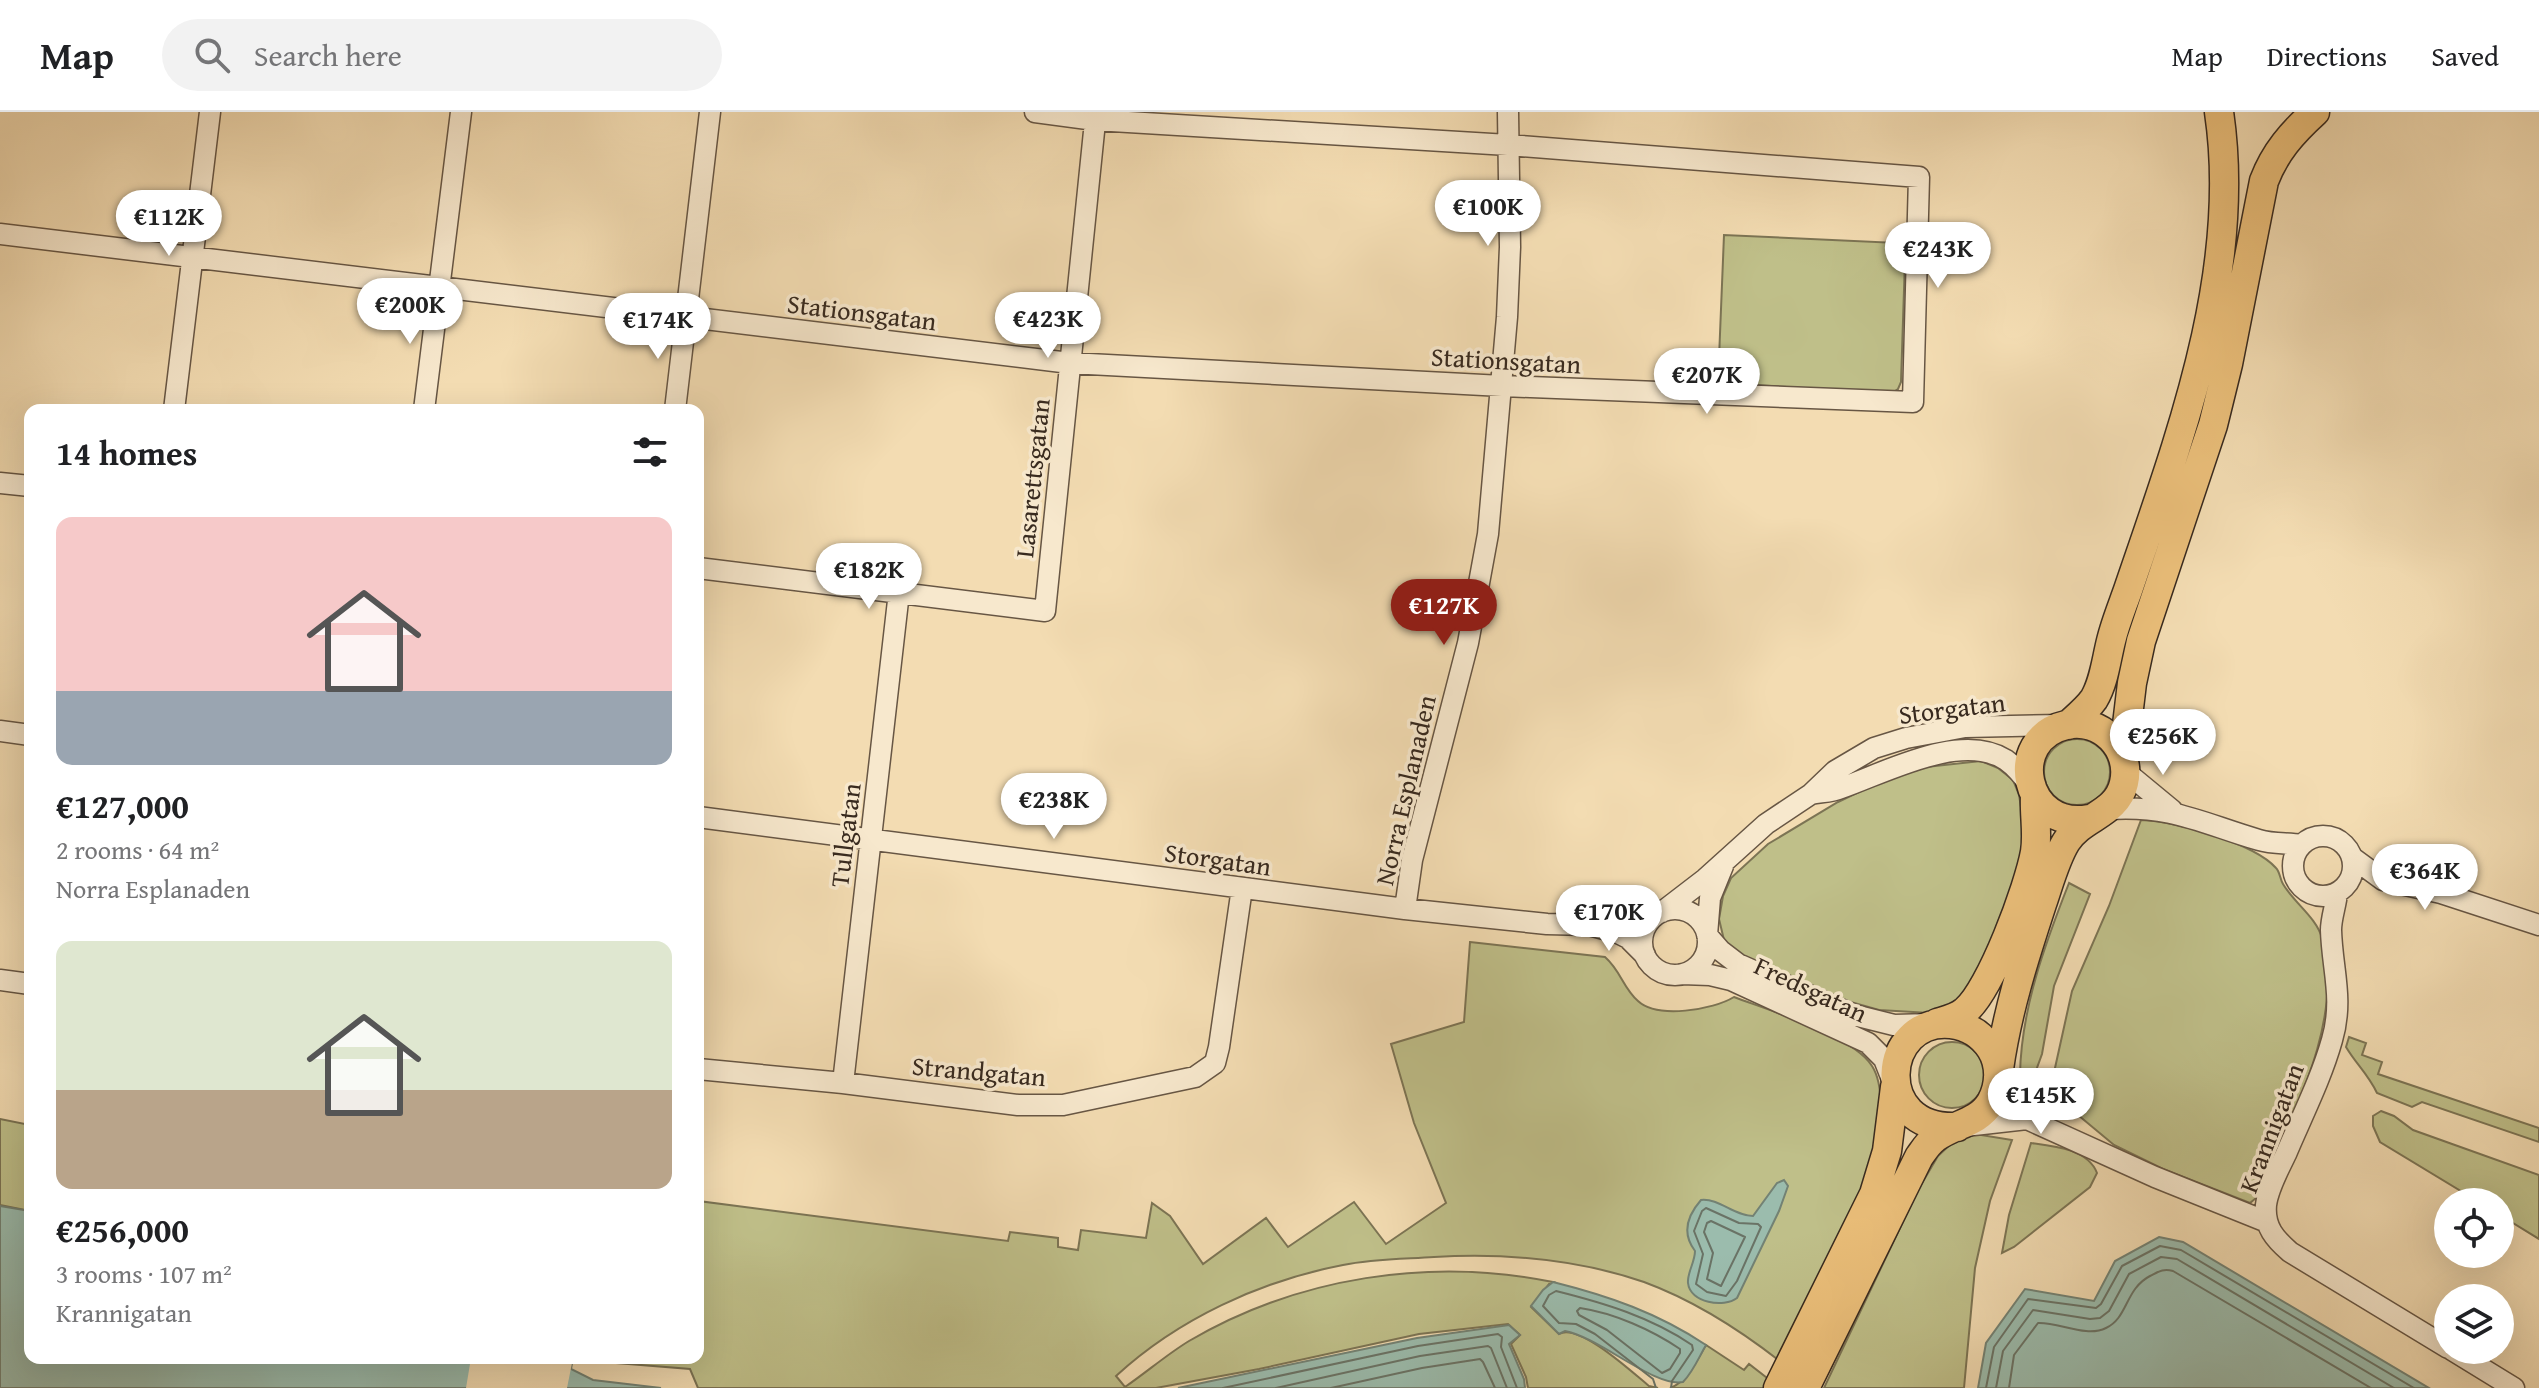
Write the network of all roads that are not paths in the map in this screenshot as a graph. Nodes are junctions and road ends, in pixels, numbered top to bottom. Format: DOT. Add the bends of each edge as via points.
graph roads {
  1 [pos="210,112"];
  2 [pos="461,112"];
  3 [pos="710,112"];
  4 [pos="1035,112"];
  5 [pos="1508,112"];
  6 [pos="2219,112"];
  7 [pos="2315,112"];
  8 [pos="1096,116"];
  9 [pos="1508,145"];
  10 [pos="0,234"];
  11 [pos="192,255"];
  12 [pos="440,287"];
  13 [pos="686,317"];
  14 [pos="1070,363"];
  15 [pos="1502,386"];
  16 [pos="175,404"];
  17 [pos="425,404"];
  18 [pos="676,404"];
  19 [pos="0,483"];
  20 [pos="24,485"];
  21 [pos="704,569"];
  22 [pos="899,592"];
  23 [pos="2068,725"];
  24 [pos="0,731"];
  25 [pos="24,734"];
  26 [pos="2124,765"];
  27 [pos="2033,791"];
  28 [pos="1811,794"];
  29 [pos="2175,812"];
  30 [pos="2099,814"];
  31 [pos="704,818"];
  32 [pos="871,838"];
  33 [pos="2261,841"];
  34 [pos="2301,845"];
  35 [pos="2353,858"];
  36 [pos="1725,862"];
  37 [pos="2293,868"];
  38 [pos="2383,880"];
  39 [pos="1242,888"];
  40 [pos="2343,888"];
  41 [pos="2310,894"];
  42 [pos="1405,909"];
  43 [pos="1662,912"];
  44 [pos="1589,925"];
  45 [pos="2539,925"];
  46 [pos="2331,928"];
  47 [pos="1707,935"];
  48 [pos="1645,955"];
  49 [pos="1682,974"];
  50 [pos="0,980"];
  51 [pos="24,983"];
  52 [pos="1935,1024"];
  53 [pos="704,1070"];
  54 [pos="1999,1074"];
  55 [pos="843,1083"];
  56 [pos="1895,1086"];
  57 [pos="2027,1119"];
  58 [pos="1957,1127"];
  59 [pos="2267,1222"];
  60 [pos="2434,1339"];
  61 [pos="2475,1364"];
  62 [pos="1778,1388"];
  63 [pos="1805,1388"];
  64 [pos="2514,1388"];
  1 -- 11 [label="street"];
  2 -- 12 [label="street"];
  3 -- 13 [label="street"];
  4 -- 8 [label="street"];
  5 -- 9 [label="street, Norra Esplanaden"];
  6 -- 23 [label="highway" via="2225,166 2221,238 2190,400 2111,638 2101,684 2091,704"];
  7 -- 26 [label="highway" via="2284,142 2264,181 2213,425 2141,641"];
  8 -- 9 [label="street"];
  8 -- 14 [label="street, Lasarettsgatan"];
  9 -- 15 [label="street, Norra Esplanaden" via="1510,247"];
  9 -- 15 [label="street, Stationsgatan" via="1919,177 1913,402"];
  10 -- 11 [label="street, Stationsgatan"];
  11 -- 12 [label="street, Stationsgatan"];
  11 -- 16 [label="street"];
  12 -- 13 [label="street, Stationsgatan"];
  12 -- 17 [label="street"];
  13 -- 14 [label="street, Stationsgatan"];
  13 -- 18 [label="street"];
  14 -- 15 [label="street, Stationsgatan"];
  14 -- 22 [label="street, Lasarettsgatan" via="1045,611"];
  15 -- 42 [label="street, Norra Esplanaden" via="1478,598 1412,860"];
  19 -- 20 [label="street"];
  21 -- 22 [label="street"];
  22 -- 32 [label="street, Tullgatan"];
  23 -- 26 [label="highway" via="2088,725 2106,733"];
  23 -- 27 [label="highway" via="2049,733 2037,746 2029,766"];
  23 -- 28 [label="street, Storgatan" via="1965,727 1906,738 1846,762"];
  24 -- 25 [label="street"];
  26 -- 29 [label="street" via="2147,792"];
  26 -- 30 [label="highway" via="2122,791"];
  27 -- 28 [label="street, Storgatan" via="2012,765 1977,751 1914,760 1840,789"];
  27 -- 30 [label="highway" via="2061,818 2075,821"];
  27 -- 52 [label="highway" via="2035,853 2006,938 1969,1007"];
  28 -- 36 [label="street, Storgatan" via="1766,824"];
  29 -- 30 [label="street"];
  29 -- 33 [label="street"];
  30 -- 54 [label="highway" via="2072,834 2055,867 2012,999"];
  31 -- 32 [label="street, Storgatan"];
  32 -- 39 [label="street, Storgatan"];
  32 -- 55 [label="street, Tullgatan"];
  33 -- 34 [label="street"];
  33 -- 37 [label="street"];
  34 -- 35 [label="street" via="2332,837"];
  34 -- 37 [label="street"];
  35 -- 38 [label="street"];
  35 -- 40 [label="street" via="2354,868"];
  36 -- 43 [label="street, Storgatan"];
  36 -- 47 [label="street, Storgatan" via="1710,898"];
  37 -- 41 [label="street" via="2298,884"];
  38 -- 40 [label="street"];
  38 -- 45 [label="street"];
  39 -- 42 [label="street, Storgatan"];
  39 -- 55 [label="street, Strandgatan" via="1219,1047 1215,1063 1203,1074 1063,1105 1018,1105"];
  40 -- 41 [label="street" via="2324,897"];
  40 -- 46 [label="street, Krannigatan"];
  41 -- 46 [label="street, Krannigatan"];
  42 -- 44 [label="street, Storgatan"];
  43 -- 44 [label="street, Storgatan"];
  43 -- 47 [label="street, Storgatan" via="1687,911"];
  43 -- 48 [label="street, Storgatan" via="1645,930"];
  44 -- 48 [label="street, Storgatan" via="1628,938"];
  46 -- 59 [label="street, Krannigatan" via="2337,978 2332,1038 2275,1178 2266,1204"];
  47 -- 49 [label="street, Storgatan" via="1702,960"];
  47 -- 52 [label="street, Fredsgatan" via="1738,964 1854,1015 1894,1025"];
  48 -- 49 [label="street, Storgatan" via="1663,972"];
  49 -- 56 [label="street, Fredsgatan" via="1731,980 1861,1040 1884,1059"];
  50 -- 51 [label="street"];
  52 -- 54 [label="highway" via="1958,1025 1979,1035 1994,1054"];
  52 -- 56 [label="highway" via="1902,1048"];
  53 -- 55 [label="street, Strandgatan"];
  54 -- 57 [label="street"];
  54 -- 58 [label="highway" via="1989,1105"];
  56 -- 58 [label="highway" via="1902,1104 1918,1120"];
  56 -- 62 [label="highway" via="1887,1151 1874,1194"];
  57 -- 58 [label="street"];
  57 -- 59 [label="street"];
  58 -- 63 [label="highway" via="1934,1139 1919,1157"];
  59 -- 60 [label="street, Krannigatan" via="2290,1252"];
  61 -- 64 [label="street, Krannigatan"];
}
